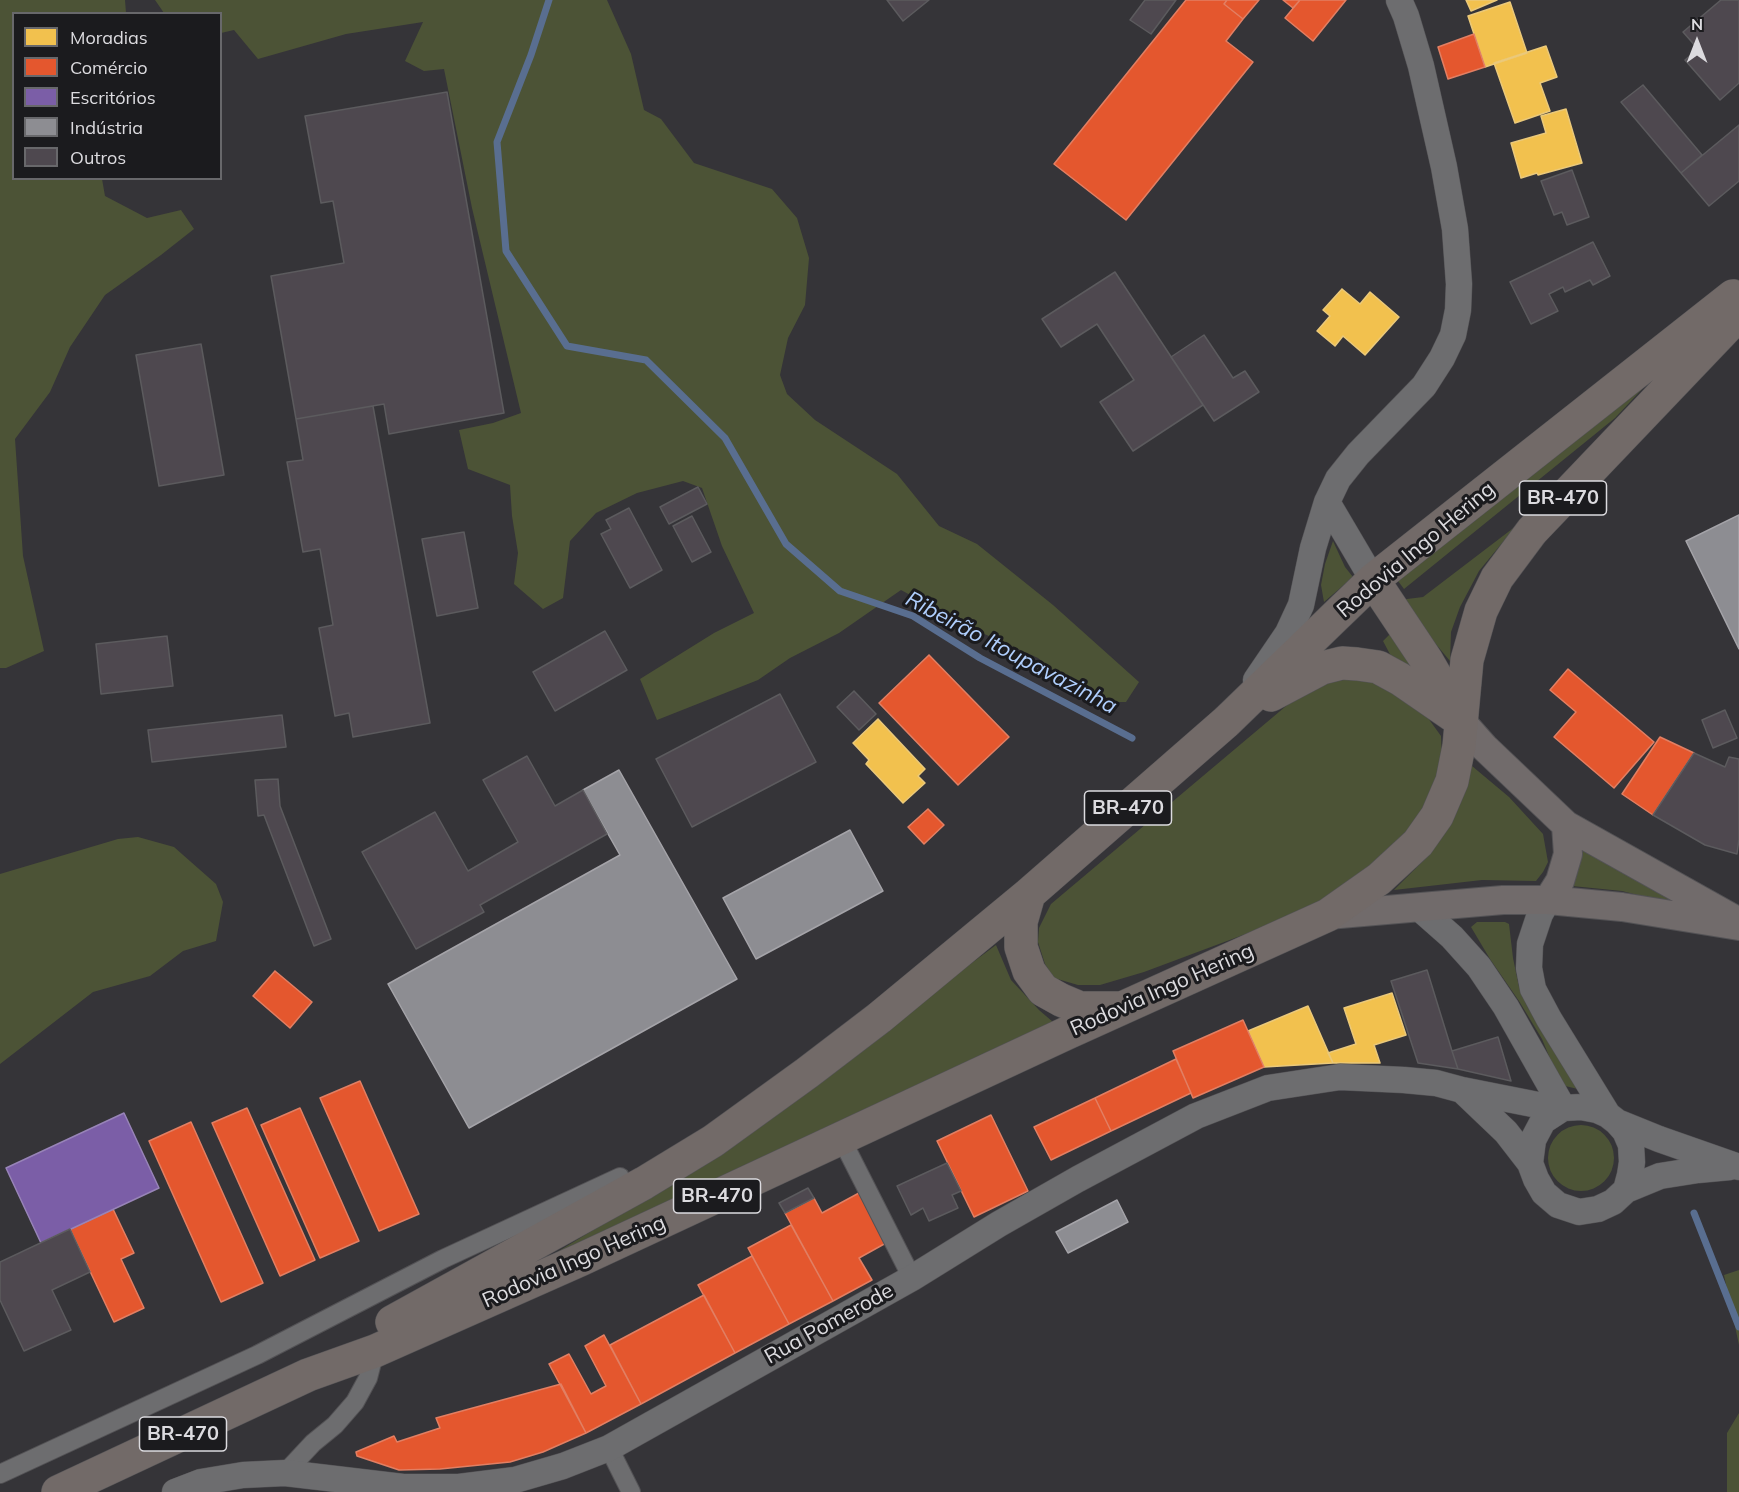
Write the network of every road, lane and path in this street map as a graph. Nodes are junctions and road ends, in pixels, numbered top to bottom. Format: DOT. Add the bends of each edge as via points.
graph roads {
  1 [pos="1399,0"];
  2 [pos="1739,291"];
  3 [pos="1739,314"];
  4 [pos="1327,502"];
  5 [pos="1373,580"];
  6 [pos="1461,721"];
  7 [pos="1226,722"];
  8 [pos="1566,825"];
  9 [pos="1029,894"];
  10 [pos="1548,900"];
  11 [pos="1418,907"];
  12 [pos="1328,915"];
  13 [pos="1739,924"];
  14 [pos="1123,1008"];
  15 [pos="1462,1090"];
  16 [pos="1561,1108"];
  17 [pos="1613,1119"];
  18 [pos="842,1138"];
  19 [pos="1530,1163"];
  20 [pos="620,1177"];
  21 [pos="1626,1190"];
  22 [pos="912,1278"];
  23 [pos="375,1351"];
  24 [pos="308,1375"];
  25 [pos="609,1448"];
  26 [pos="285,1473"];
  27 [pos="0,1474"];
  28 [pos="58,1492"];
  29 [pos="175,1492"];
  30 [pos="631,1492"];
  1 -- 4 [label="street" via="1421,66 1455,229 1458,310 1449,343 1424,386 1358,454 1338,479"];
  2 -- 5 [label="highway, Rodovia Ingo Hering / BR-470"];
  3 -- 6 [label="highway, Rodovia Ingo Hering / BR-470" via="1532,531 1497,578 1481,611 1467,660"];
  4 -- 5 [label="street"];
  4 -- 7 [label="street" via="1301,605 1288,633"];
  5 -- 6 [label="highway"];
  5 -- 7 [label="highway, Rodovia Ingo Hering / BR-470"];
  6 -- 7 [label="highway" via="1378,667 1342,663 1289,684"];
  6 -- 8 [label="main road"];
  6 -- 12 [label="highway, Rodovia Ingo Hering / BR-470" via="1452,781 1437,816 1418,843 1379,879"];
  7 -- 9 [label="highway, Rodovia Ingo Hering / BR-470"];
  8 -- 10 [label="main road" via="1568,854 1560,881"];
  8 -- 13 [label="main road"];
  9 -- 14 [label="highway" via="1021,922 1021,947 1029,971 1043,990 1080,1008"];
  9 -- 24 [label="highway, Rodovia Ingo Hering / BR-470" via="879,1018 713,1141 644,1184 368,1335"];
  10 -- 11 [label="main road"];
  10 -- 13 [label="main road"];
  10 -- 17 [label="street" via="1530,944 1533,989"];
  11 -- 12 [label="main road"];
  11 -- 16 [label="street" via="1479,967 1506,1007"];
  12 -- 14 [label="highway, Rodovia Ingo Hering / BR-470"];
  14 -- 18 [label="highway, Rodovia Ingo Hering / BR-470"];
  15 -- 16 [label="street, Rua Pomerode"];
  15 -- 19 [label="street, Rua Pomerode" via="1506,1132"];
  15 -- 22 [label="street, Rua Pomerode" via="1436,1083 1340,1077 1268,1088 1196,1116 999,1224"];
  16 -- 17 [label="street" via="1597,1110"];
  16 -- 19 [label="street" via="1543,1121 1533,1140"];
  17 -- 21 [label="street" via="1625,1131 1631,1145"];
  17 -- 21 [label="street" via="1739,1167 1660,1176"];
  18 -- 22 [label="street"];
  18 -- 23 [label="highway, Rodovia Ingo Hering / BR-470"];
  19 -- 21 [label="street" via="1544,1193 1558,1205 1579,1212 1599,1209"];
  20 -- 27 [label="street, BR-470" via="443,1259 257,1356"];
  22 -- 25 [label="street, Rua Pomerode"];
  23 -- 24 [label="highway, Rodovia Ingo Hering / BR-470"];
  23 -- 26 [label="street" via="368,1378 355,1402"];
  24 -- 28 [label="highway, Rodovia Ingo Hering / BR-470"];
  25 -- 26 [label="street, Rua Pomerode" via="515,1480 459,1487 403,1487"];
  25 -- 30 [label="street"];
  26 -- 29 [label="street, Rua Pomerode" via="201,1482"];
}
